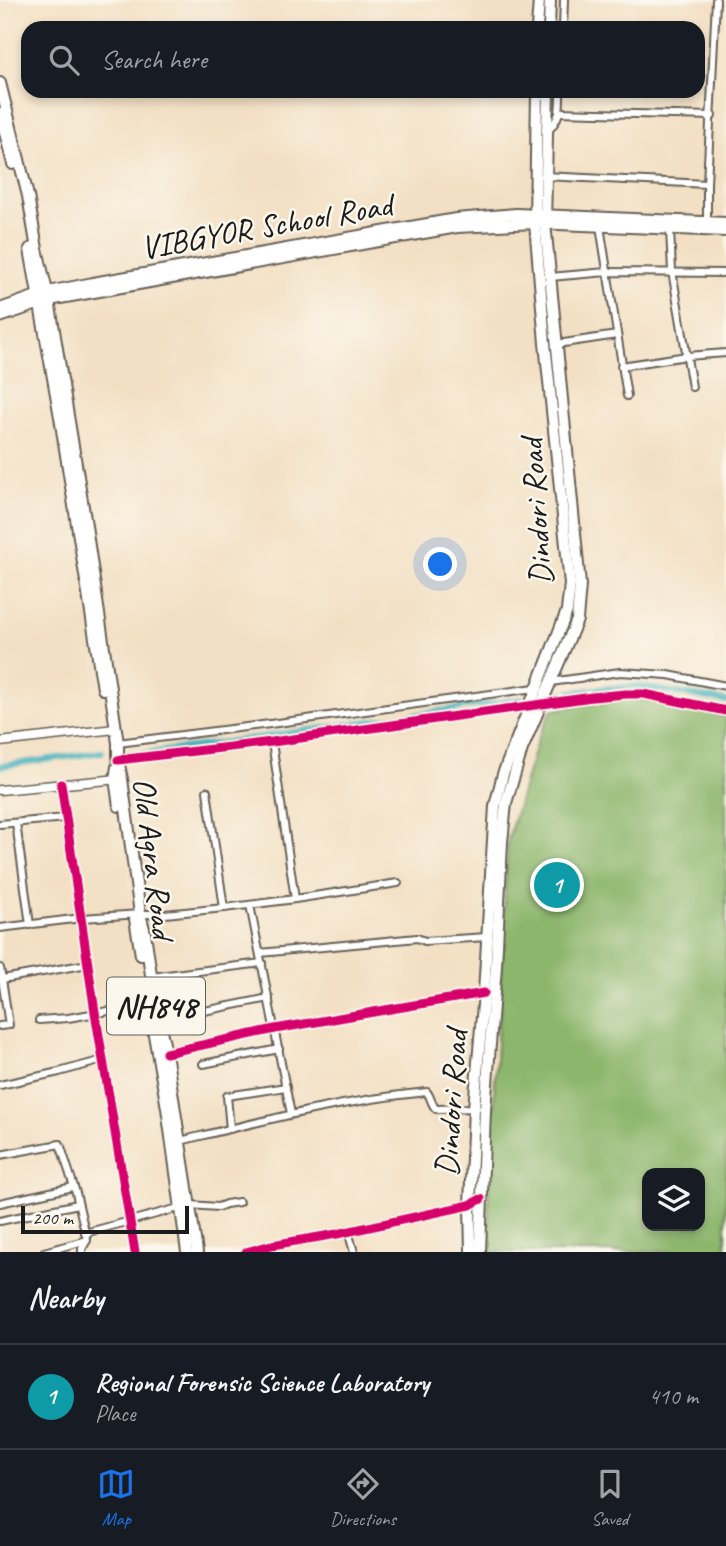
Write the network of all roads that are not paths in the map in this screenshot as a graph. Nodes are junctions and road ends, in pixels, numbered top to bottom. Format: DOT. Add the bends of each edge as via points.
graph roads {
  1 [pos="539,0"];
  2 [pos="550,0"];
  3 [pos="564,0"];
  4 [pos="716,0"];
  5 [pos="538,21"];
  6 [pos="549,21"];
  7 [pos="563,21"];
  8 [pos="0,83"];
  9 [pos="537,98"];
  10 [pos="548,98"];
  11 [pos="560,98"];
  12 [pos="559,112"];
  13 [pos="0,113"];
  14 [pos="712,116"];
  15 [pos="548,131"];
  16 [pos="536,132"];
  17 [pos="540,176"];
  18 [pos="707,184"];
  19 [pos="540,219"];
  20 [pos="726,223"];
  21 [pos="600,226"];
  22 [pos="707,227"];
  23 [pos="670,229"];
  24 [pos="726,231"];
  25 [pos="672,271"];
  26 [pos="607,272"];
  27 [pos="726,273"];
  28 [pos="550,276"];
  29 [pos="44,297"];
  30 [pos="0,309"];
  31 [pos="0,317"];
  32 [pos="617,335"];
  33 [pos="557,344"];
  34 [pos="726,353"];
  35 [pos="687,356"];
  36 [pos="621,366"];
  37 [pos="692,387"];
  38 [pos="627,396"];
  39 [pos="726,686"];
  40 [pos="544,687"];
  41 [pos="541,704"];
  42 [pos="528,706"];
  43 [pos="726,711"];
  44 [pos="112,729"];
  45 [pos="0,742"];
  46 [pos="272,742"];
  47 [pos="117,743"];
  48 [pos="118,760"];
  49 [pos="119,779"];
  50 [pos="61,784"];
  51 [pos="0,790"];
  52 [pos="207,791"];
  53 [pos="66,818"];
  54 [pos="16,823"];
  55 [pos="0,824"];
  56 [pos="398,883"];
  57 [pos="295,899"];
  58 [pos="250,905"];
  59 [pos="224,908"];
  60 [pos="137,914"];
  61 [pos="82,918"];
  62 [pos="30,925"];
  63 [pos="0,928"];
  64 [pos="488,937"];
  65 [pos="260,953"];
  66 [pos="262,963"];
  67 [pos="88,964"];
  68 [pos="0,968"];
  69 [pos="151,977"];
  70 [pos="1,979"];
  71 [pos="484,993"];
  72 [pos="269,998"];
  73 [pos="152,1003"];
  74 [pos="95,1012"];
  75 [pos="39,1020"];
  76 [pos="159,1020"];
  77 [pos="0,1026"];
  78 [pos="275,1029"];
  79 [pos="279,1049"];
  80 [pos="166,1053"];
  81 [pos="103,1060"];
  82 [pos="203,1064"];
  83 [pos="0,1084"];
  84 [pos="286,1087"];
  85 [pos="479,1109"];
  86 [pos="290,1114"];
  87 [pos="230,1129"];
  88 [pos="180,1142"];
  89 [pos="0,1156"];
  90 [pos="73,1187"];
  91 [pos="481,1199"];
  92 [pos="239,1202"];
  93 [pos="0,1203"];
  94 [pos="78,1204"];
  95 [pos="470,1205"];
  96 [pos="186,1206"];
  97 [pos="130,1220"];
  98 [pos="0,1221"];
  99 [pos="348,1231"];
  100 [pos="86,1237"];
  101 [pos="44,1252"];
  102 [pos="82,1252"];
  103 [pos="135,1252"];
  104 [pos="187,1252"];
  105 [pos="197,1252"];
  106 [pos="246,1252"];
  107 [pos="354,1252"];
  108 [pos="471,1252"];
  109 [pos="480,1252"];
  1 -- 5 [label="main road"];
  2 -- 6 [label="main road"];
  3 -- 7 [label="street"];
  4 -- 14 [label="street"];
  8 -- 29 [label="main road, NH848" via="28,196"];
  9 -- 16 [label="main road, Dindori Road"];
  10 -- 15 [label="main road"];
  11 -- 12 [label="street"];
  12 -- 14 [label="street"];
  12 -- 15 [label="street"];
  13 -- 29 [label="main road, NH848"];
  14 -- 18 [label="street"];
  15 -- 16 [label="street"];
  15 -- 17 [label="main road"];
  16 -- 17 [label="main road, Dindori Road"];
  17 -- 18 [label="street"];
  17 -- 19 [label="main road, Dindori Road"];
  18 -- 22 [label="street"];
  19 -- 21 [label="main road"];
  19 -- 22 [label="main road"];
  19 -- 28 [label="main road"];
  19 -- 29 [label="main road, VIBGYOR School Road" via="516,214 456,219 105,281"];
  19 -- 40 [label="main road, Dindori Road" via="545,343 570,583 567,611"];
  20 -- 22 [label="main road"];
  21 -- 23 [label="main road"];
  21 -- 26 [label="street"];
  22 -- 23 [label="main road"];
  22 -- 24 [label="main road"];
  23 -- 25 [label="street"];
  25 -- 26 [label="street"];
  25 -- 27 [label="street"];
  25 -- 35 [label="street"];
  26 -- 28 [label="street"];
  26 -- 32 [label="street"];
  28 -- 33 [label="main road"];
  29 -- 30 [label="main road, VIBGYOR School Road"];
  29 -- 31 [label="main road, VIBGYOR School Road"];
  29 -- 44 [label="main road, NH848" via="83,505"];
  32 -- 33 [label="street"];
  32 -- 36 [label="street"];
  33 -- 40 [label="main road" via="580,585 576,620"];
  34 -- 35 [label="street"];
  35 -- 36 [label="street"];
  35 -- 37 [label="street"];
  36 -- 38 [label="street"];
  39 -- 40 [label="street" via="632,672"];
  40 -- 41 [label="main road"];
  40 -- 42 [label="main road, Dindori Road"];
  40 -- 47 [label="street"];
  41 -- 42 [label="street"];
  41 -- 43 [label="street" via="644,694"];
  41 -- 85 [label="main road" via="506,803 496,966"];
  42 -- 46 [label="street"];
  42 -- 64 [label="main road, Dindori Road" via="495,806"];
  44 -- 45 [label="street"];
  44 -- 47 [label="main road, NH848"];
  46 -- 48 [label="street"];
  46 -- 57 [label="street"];
  47 -- 48 [label="main road, NH848"];
  48 -- 49 [label="main road, NH848"];
  49 -- 50 [label="street"];
  49 -- 60 [label="main road, NH848"];
  50 -- 51 [label="street"];
  50 -- 53 [label="street"];
  52 -- 59 [label="street"];
  53 -- 54 [label="street"];
  53 -- 61 [label="street"];
  54 -- 55 [label="street"];
  54 -- 62 [label="street"];
  56 -- 57 [label="street"];
  57 -- 58 [label="street"];
  58 -- 59 [label="street"];
  58 -- 65 [label="street"];
  59 -- 60 [label="street"];
  60 -- 61 [label="street"];
  60 -- 69 [label="main road, NH848" via="145,933"];
  60 -- 73 [label="main road, Old Agra Road / NH848"];
  61 -- 62 [label="street"];
  61 -- 67 [label="street"];
  62 -- 63 [label="street"];
  64 -- 65 [label="street" via="417,938"];
  64 -- 71 [label="main road, Dindori Road"];
  65 -- 66 [label="street"];
  66 -- 69 [label="street"];
  66 -- 72 [label="street"];
  67 -- 70 [label="street"];
  67 -- 74 [label="street"];
  68 -- 70 [label="street"];
  69 -- 73 [label="main road, NH848"];
  70 -- 77 [label="street" via="9,1025"];
  71 -- 78 [label="street"];
  71 -- 85 [label="main road, Dindori Road"];
  72 -- 76 [label="street"];
  72 -- 78 [label="street"];
  73 -- 74 [label="street"];
  73 -- 76 [label="main road, NH848"];
  73 -- 96 [label="main road, Old Agra Road / NH848"];
  74 -- 75 [label="street"];
  74 -- 81 [label="street"];
  76 -- 80 [label="main road, NH848"];
  78 -- 79 [label="street"];
  78 -- 80 [label="street"];
  79 -- 82 [label="street"];
  79 -- 84 [label="street"];
  80 -- 88 [label="main road, NH848"];
  81 -- 83 [label="street"];
  81 -- 97 [label="street"];
  84 -- 86 [label="street"];
  84 -- 87 [label="street" via="227,1096"];
  85 -- 86 [label="street" via="436,1109 427,1092"];
  85 -- 91 [label="main road"];
  85 -- 95 [label="main road, Dindori Road"];
  86 -- 87 [label="street"];
  87 -- 88 [label="street"];
  88 -- 96 [label="main road, NH848"];
  89 -- 90 [label="street" via="60,1144"];
  90 -- 93 [label="street"];
  90 -- 94 [label="street"];
  91 -- 95 [label="street"];
  91 -- 109 [label="main road"];
  92 -- 96 [label="street"];
  94 -- 98 [label="street"];
  94 -- 100 [label="street"];
  95 -- 99 [label="street"];
  95 -- 108 [label="main road, Dindori Road"];
  96 -- 97 [label="street"];
  96 -- 104 [label="main road, Old Agra Road / NH848"];
  96 -- 105 [label="main road, NH848"];
  97 -- 100 [label="street"];
  97 -- 103 [label="street"];
  99 -- 106 [label="street"];
  99 -- 107 [label="street"];
  100 -- 101 [label="street"];
  100 -- 102 [label="street"];
}
